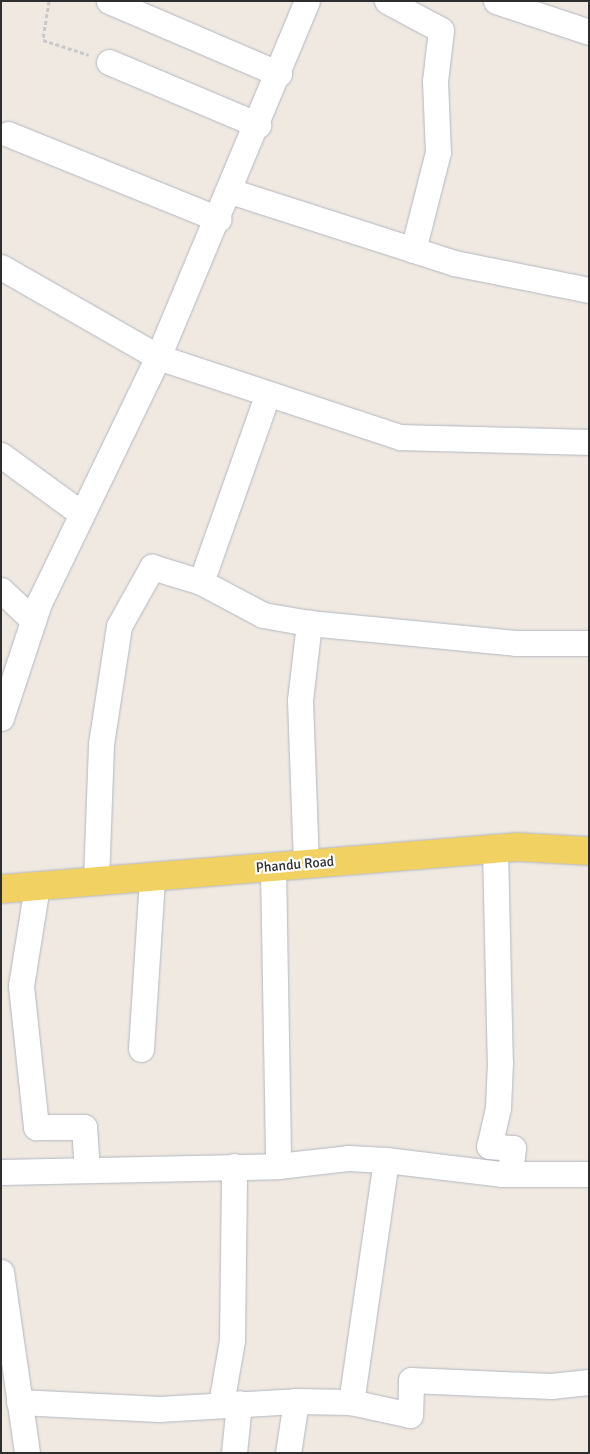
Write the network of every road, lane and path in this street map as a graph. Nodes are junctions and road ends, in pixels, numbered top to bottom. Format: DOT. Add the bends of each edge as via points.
graph roads {
  1 [pos="49,1"];
  2 [pos="109,1"];
  3 [pos="307,1"];
  4 [pos="387,1"];
  5 [pos="496,1"];
  6 [pos="589,32"];
  7 [pos="109,62"];
  8 [pos="278,74"];
  9 [pos="258,125"];
  10 [pos="8,134"];
  11 [pos="230,191"];
  12 [pos="218,219"];
  13 [pos="413,250"];
  14 [pos="1,267"];
  15 [pos="589,290"];
  16 [pos="158,357"];
  17 [pos="267,396"];
  18 [pos="589,442"];
  19 [pos="1,455"];
  20 [pos="82,514"];
  21 [pos="201,582"];
  22 [pos="1,590"];
  23 [pos="33,620"];
  24 [pos="309,623"];
  25 [pos="589,643"];
  26 [pos="1,718"];
  27 [pos="495,849"];
  28 [pos="589,851"];
  29 [pos="306,864"];
  30 [pos="273,867"];
  31 [pos="152,877"];
  32 [pos="96,881"];
  33 [pos="37,886"];
  34 [pos="1,889"];
  35 [pos="141,1049"];
  36 [pos="386,1160"];
  37 [pos="234,1166"];
  38 [pos="278,1166"];
  39 [pos="87,1169"];
  40 [pos="1,1172"];
  41 [pos="510,1174"];
  42 [pos="589,1174"];
  43 [pos="1,1272"];
  44 [pos="589,1382"];
  45 [pos="296,1401"];
  46 [pos="19,1402"];
  47 [pos="351,1402"];
  48 [pos="230,1403"];
  49 [pos="27,1453"];
  50 [pos="234,1453"];
  51 [pos="288,1453"];
  1 -- 7 [label="path" via="42,40"];
  2 -- 8 [label="street"];
  3 -- 8 [label="street"];
  4 -- 13 [label="street" via="441,30 435,82 438,152"];
  5 -- 6 [label="street"];
  7 -- 9 [label="street"];
  8 -- 9 [label="street"];
  9 -- 11 [label="street"];
  10 -- 12 [label="street"];
  11 -- 12 [label="street"];
  11 -- 13 [label="street"];
  12 -- 16 [label="street"];
  13 -- 15 [label="street"];
  14 -- 16 [label="street"];
  16 -- 17 [label="street"];
  16 -- 20 [label="street"];
  17 -- 18 [label="street" via="400,437"];
  17 -- 21 [label="street"];
  19 -- 20 [label="street"];
  20 -- 23 [label="street"];
  21 -- 24 [label="street" via="263,615"];
  21 -- 32 [label="street" via="152,567 119,626 101,744"];
  22 -- 23 [label="street"];
  23 -- 26 [label="street"];
  24 -- 25 [label="street" via="515,643"];
  24 -- 29 [label="street" via="300,700"];
  27 -- 28 [label="main road, Phandu Road"];
  27 -- 29 [label="main road, Phandu Road"];
  27 -- 41 [label="street" via="500,1062 498,1108 489,1146 513,1148"];
  29 -- 30 [label="main road, Phandu Road"];
  30 -- 31 [label="main road, Phandu Road"];
  30 -- 38 [label="street"];
  31 -- 32 [label="main road, Phandu Road"];
  31 -- 35 [label="street"];
  32 -- 33 [label="main road, Phandu Road"];
  33 -- 34 [label="main road, Phandu Road"];
  33 -- 39 [label="street" via="21,986 36,1127 84,1127"];
  36 -- 38 [label="street" via="348,1158"];
  36 -- 41 [label="street"];
  36 -- 47 [label="street"];
  37 -- 38 [label="street"];
  37 -- 39 [label="street"];
  37 -- 48 [label="street"];
  39 -- 40 [label="street"];
  41 -- 42 [label="street"];
  43 -- 46 [label="street"];
  44 -- 47 [label="street" via="542,1386 411,1380 410,1414"];
  45 -- 47 [label="street"];
  45 -- 48 [label="street"];
  45 -- 51 [label="street"];
  46 -- 48 [label="street" via="159,1409"];
  46 -- 49 [label="street"];
  48 -- 50 [label="street"];
}
